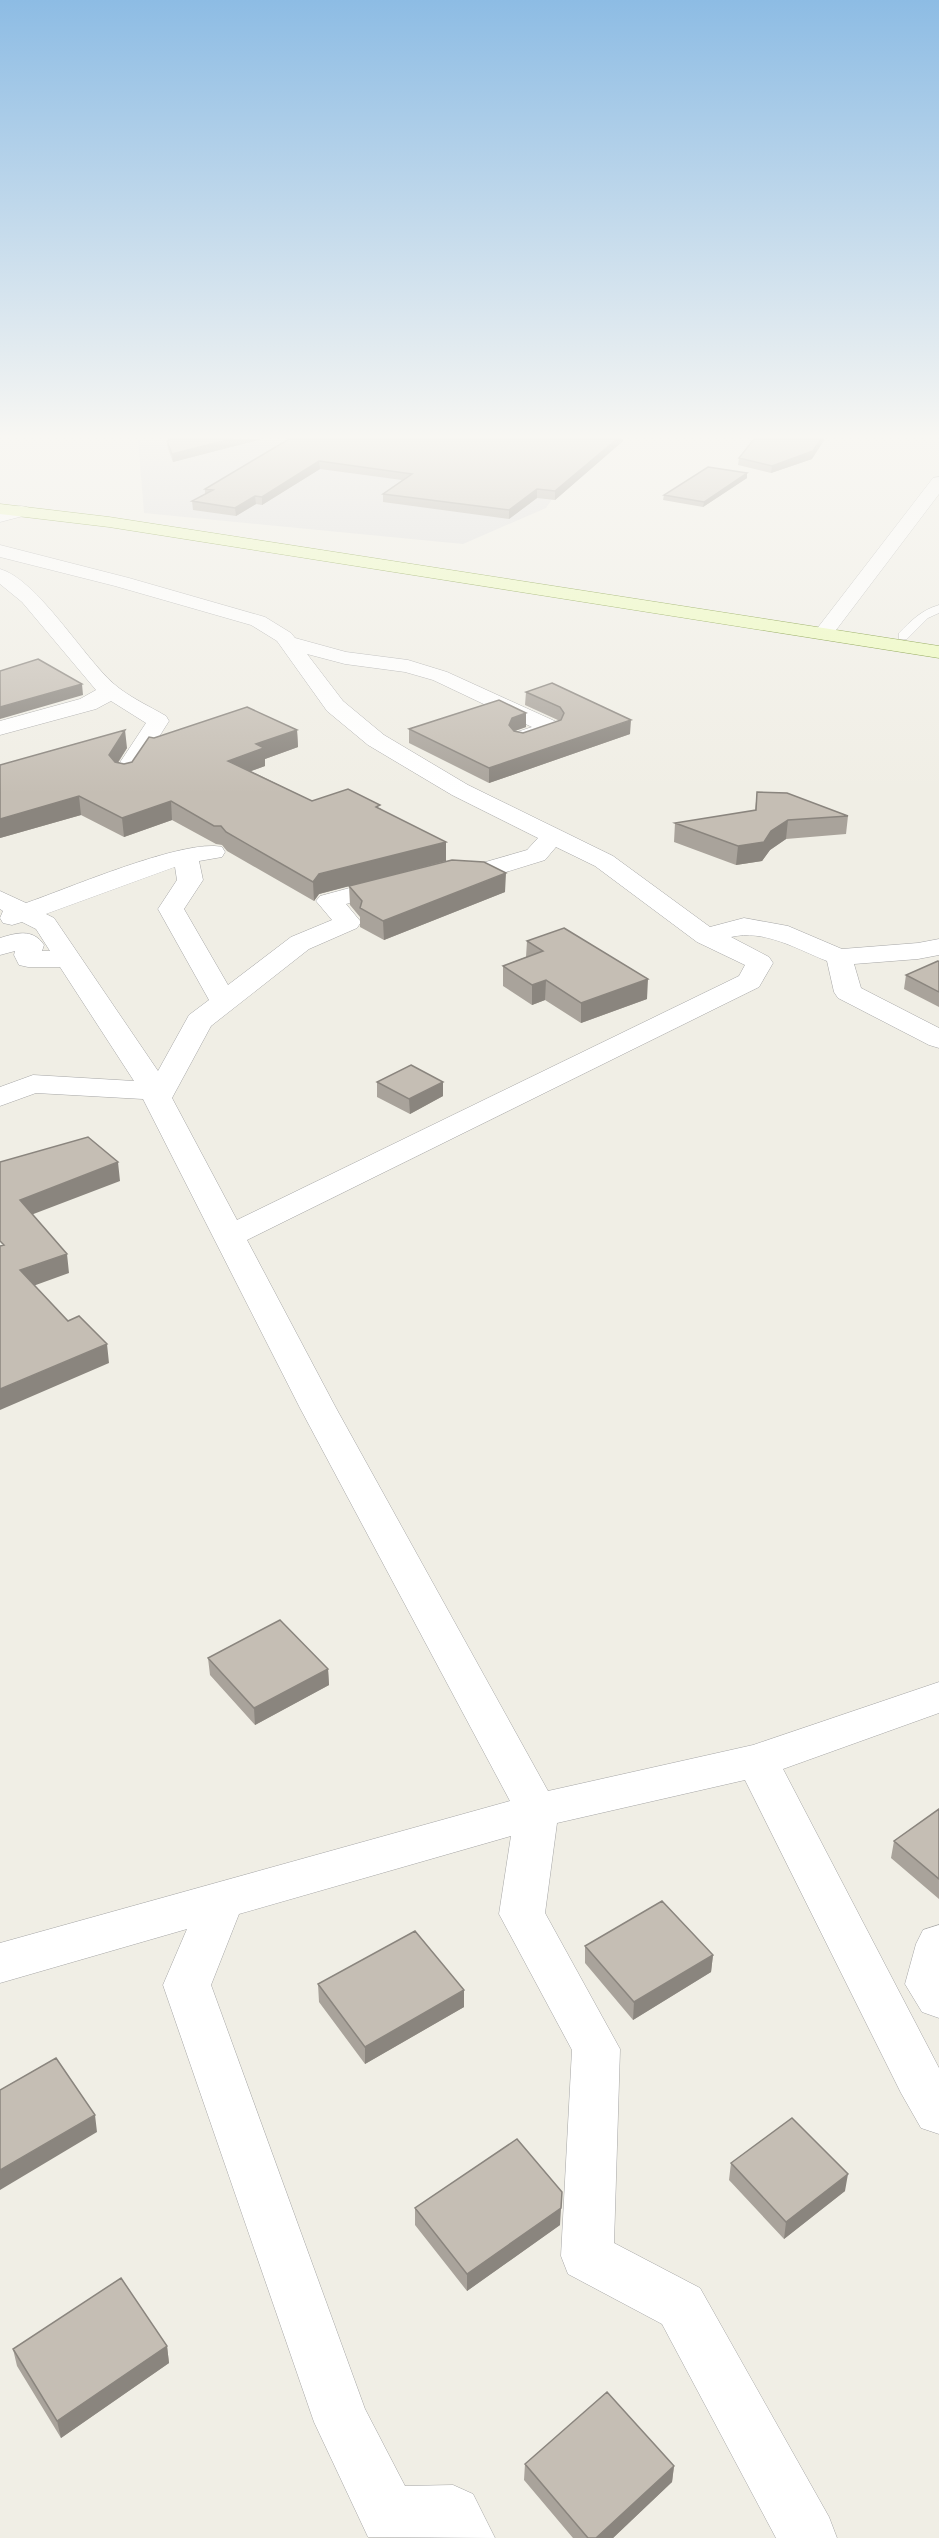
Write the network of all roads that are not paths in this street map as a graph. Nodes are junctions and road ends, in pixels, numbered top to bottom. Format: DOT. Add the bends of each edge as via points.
graph roads {
  1 [pos="26,557"];
  2 [pos="345,557"];
  3 [pos="384,557"];
  4 [pos="882,557"];
  5 [pos="0,575"];
  6 [pos="939,609"];
  7 [pos="827,630"];
  8 [pos="903,636"];
  9 [pos="287,642"];
  10 [pos="939,642"];
  11 [pos="939,652"];
  12 [pos="107,689"];
  13 [pos="0,728"];
  14 [pos="522,738"];
  15 [pos="125,774"];
  16 [pos="552,836"];
  17 [pos="213,852"];
  18 [pos="186,855"];
  19 [pos="8,909"];
  20 [pos="706,936"];
  21 [pos="0,947"];
  22 [pos="939,947"];
  23 [pos="839,957"];
  24 [pos="69,959"];
  25 [pos="225,1002"];
  26 [pos="939,1038"];
  27 [pos="0,1071"];
  28 [pos="33,1084"];
  29 [pos="156,1095"];
  30 [pos="0,1097"];
  31 [pos="229,1236"];
  32 [pos="939,1697"];
  33 [pos="757,1761"];
  34 [pos="537,1812"];
  35 [pos="222,1900"];
  36 [pos="939,1944"];
  37 [pos="0,1963"];
  38 [pos="939,1998"];
  39 [pos="939,2112"];
  40 [pos="466,2538"];
  41 [pos="808,2538"];
  1 -- 9 [label="street" via="258,621"];
  2 -- 7 [label="main road"];
  3 -- 7 [label="main road"];
  4 -- 7 [label="street"];
  5 -- 12 [label="street" via="29,598"];
  6 -- 8 [label="lane" via="920,619"];
  7 -- 8 [label="main road"];
  7 -- 11 [label="main road"];
  8 -- 10 [label="main road"];
  9 -- 14 [label="street" via="345,658 408,666 440,676 551,728"];
  9 -- 16 [label="street" via="335,706 376,740 460,790"];
  12 -- 13 [label="street" via="105,695 88,704"];
  12 -- 15 [label="street" via="158,721"];
  16 -- 20 [label="street" via="604,861"];
  16 -- 25 [label="street" via="536,855 484,871 452,869 329,901 348,922 300,943"];
  17 -- 18 [label="street"];
  18 -- 19 [label="street"];
  18 -- 25 [label="street" via="190,880 171,909"];
  19 -- 24 [label="street" via="45,924"];
  20 -- 23 [label="street" via="744,926 779,932"];
  20 -- 31 [label="street" via="760,963 749,981"];
  21 -- 24 [label="street" via="22,940 31,945 28,959"];
  22 -- 23 [label="street"];
  23 -- 26 [label="street" via="848,992"];
  24 -- 29 [label="street"];
  25 -- 29 [label="street" via="199,1021"];
  27 -- 28 [label="street"];
  28 -- 29 [label="street"];
  28 -- 30 [label="street"];
  29 -- 31 [label="street"];
  31 -- 34 [label="street"];
  32 -- 33 [label="street"];
  33 -- 34 [label="street"];
  33 -- 39 [label="street"];
  34 -- 35 [label="street"];
  34 -- 41 [label="street" via="522,1914 596,2049 587,2256 681,2306"];
  35 -- 37 [label="street"];
  35 -- 40 [label="street" via="187,1985 342,2422 389,2516 453,2514"];
  36 -- 38 [label="street" via="929,1984"];
}
